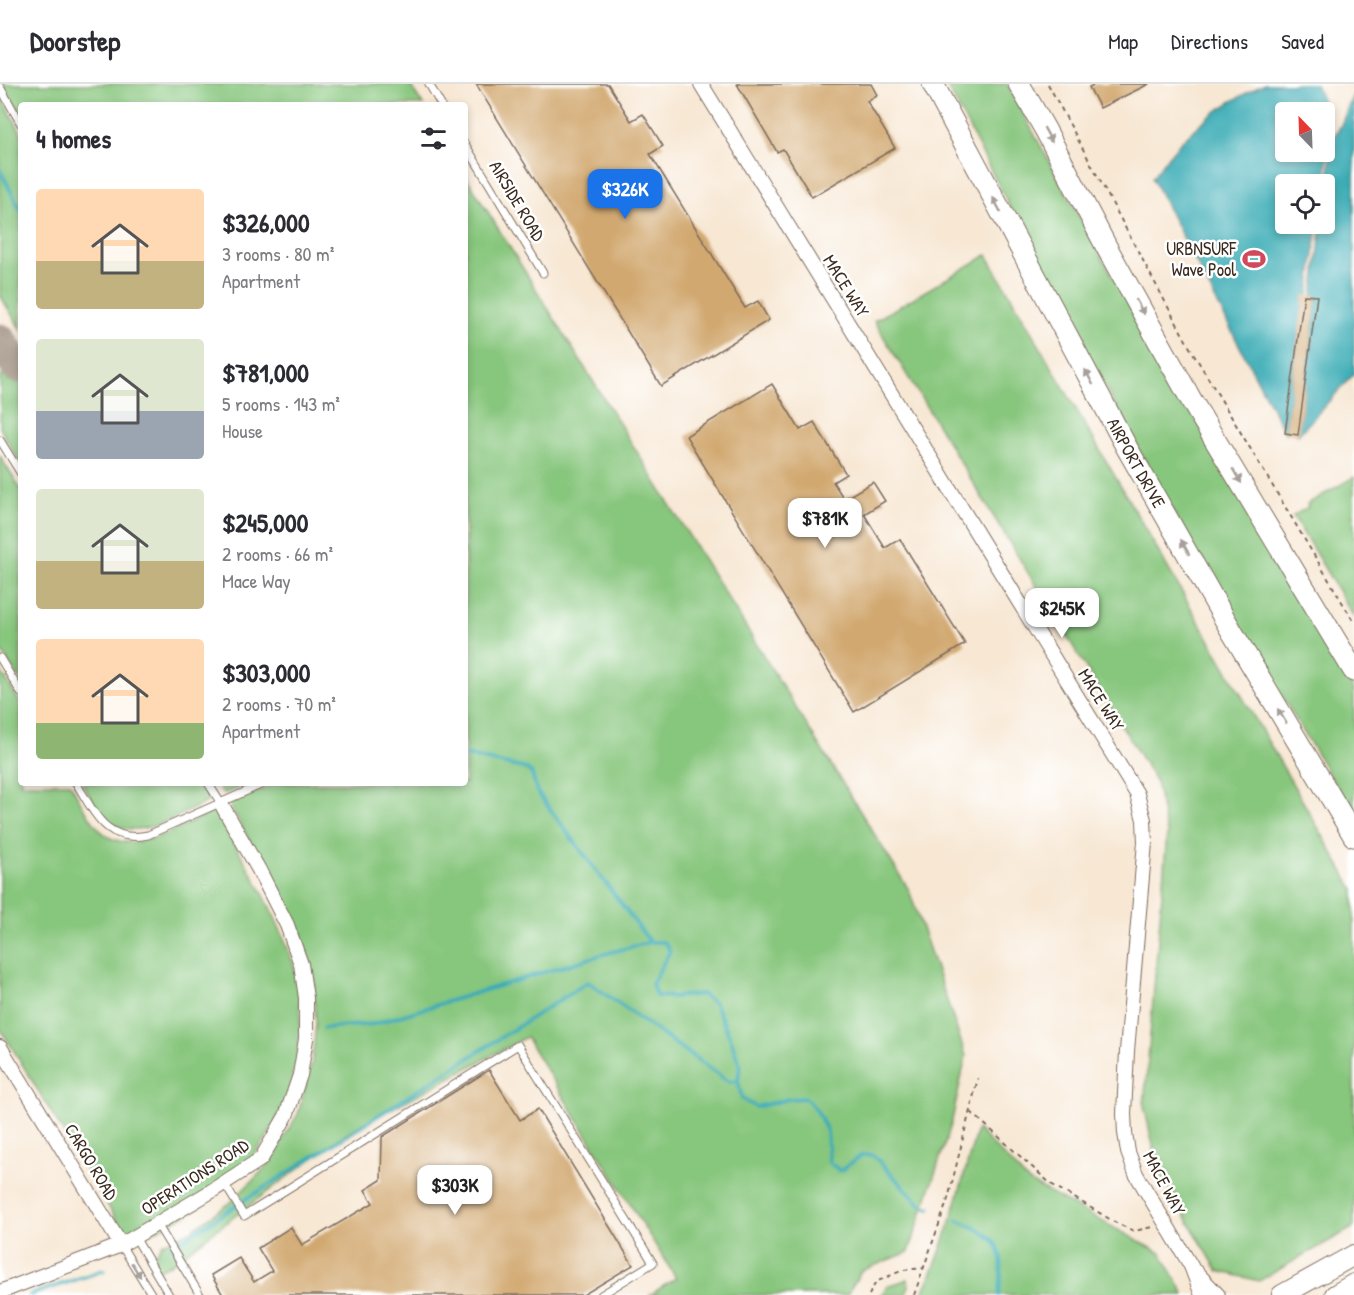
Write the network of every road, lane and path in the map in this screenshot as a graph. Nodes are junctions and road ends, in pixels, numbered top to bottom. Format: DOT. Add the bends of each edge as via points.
graph roads {
  1 [pos="429,84"];
  2 [pos="701,84"];
  3 [pos="933,84"];
  4 [pos="1019,84"];
  5 [pos="1048,84"];
  6 [pos="0,87"];
  7 [pos="439,102"];
  8 [pos="18,119"];
  9 [pos="468,149"];
  10 [pos="543,273"];
  11 [pos="0,440"];
  12 [pos="18,469"];
  13 [pos="1354,622"];
  14 [pos="0,658"];
  15 [pos="1354,671"];
  16 [pos="18,688"];
  17 [pos="78,786"];
  18 [pos="210,786"];
  19 [pos="259,786"];
  20 [pos="222,805"];
  21 [pos="1354,836"];
  22 [pos="0,1047"];
  23 [pos="978,1078"];
  24 [pos="971,1112"];
  25 [pos="224,1184"];
  26 [pos="1164,1220"];
  27 [pos="157,1224"];
  28 [pos="135,1237"];
  29 [pos="121,1245"];
  30 [pos="1354,1255"];
  31 [pos="1191,1266"];
  32 [pos="924,1268"];
  33 [pos="1354,1284"];
  34 [pos="0,1292"];
  35 [pos="152,1295"];
  36 [pos="170,1295"];
  37 [pos="200,1295"];
  38 [pos="601,1295"];
  39 [pos="869,1295"];
  40 [pos="914,1295"];
  41 [pos="1202,1295"];
  42 [pos="1218,1295"];
  43 [pos="1282,1295"];
  44 [pos="1335,1295"];
  1 -- 7 [label="lane"];
  2 -- 26 [label="street, MACE WAY" via="1137,794 1145,842 1124,1123 1136,1174"];
  21 -- 3 [label="main road, AIRPORT DRIVE, one-way" via="1127,448"];
  4 -- 15 [label="main road, one-way" via="1194,405"];
  5 -- 13 [label="path" via="1188,346"];
  6 -- 8 [label="lane"];
  9 -- 10 [label="lane, AIRSIDE ROAD"];
  11 -- 12 [label="lane"];
  14 -- 16 [label="lane"];
  17 -- 20 [label="lane" via="105,826 123,836 148,835"];
  18 -- 20 [label="lane"];
  19 -- 20 [label="lane"];
  20 -- 25 [label="street, OPERATIONS ROAD" via="287,925 301,964 306,998 300,1075 286,1116 261,1159"];
  22 -- 29 [label="street, CARGO ROAD"];
  23 -- 24 [label="path"];
  24 -- 26 [label="path" via="1051,1184 1118,1224 1140,1231"];
  24 -- 32 [label="path" via="948,1199"];
  25 -- 27 [label="street, OPERATIONS ROAD"];
  25 -- 38 [label="lane" via="244,1216 518,1045 653,1263"];
  26 -- 31 [label="street, MACE WAY"];
  27 -- 28 [label="street, OPERATIONS ROAD"];
  27 -- 37 [label="lane"];
  28 -- 29 [label="street, OPERATIONS ROAD"];
  28 -- 36 [label="lane"];
  29 -- 34 [label="street, OPERATIONS ROAD"];
  29 -- 35 [label="lane, CARGO ROAD, one-way"];
  30 -- 43 [label="street"];
  31 -- 41 [label="street, MACE WAY"];
  31 -- 42 [label="street, MACE WAY"];
  32 -- 39 [label="path" via="903,1270 876,1282"];
  32 -- 40 [label="path"];
  33 -- 44 [label="street"];
}
